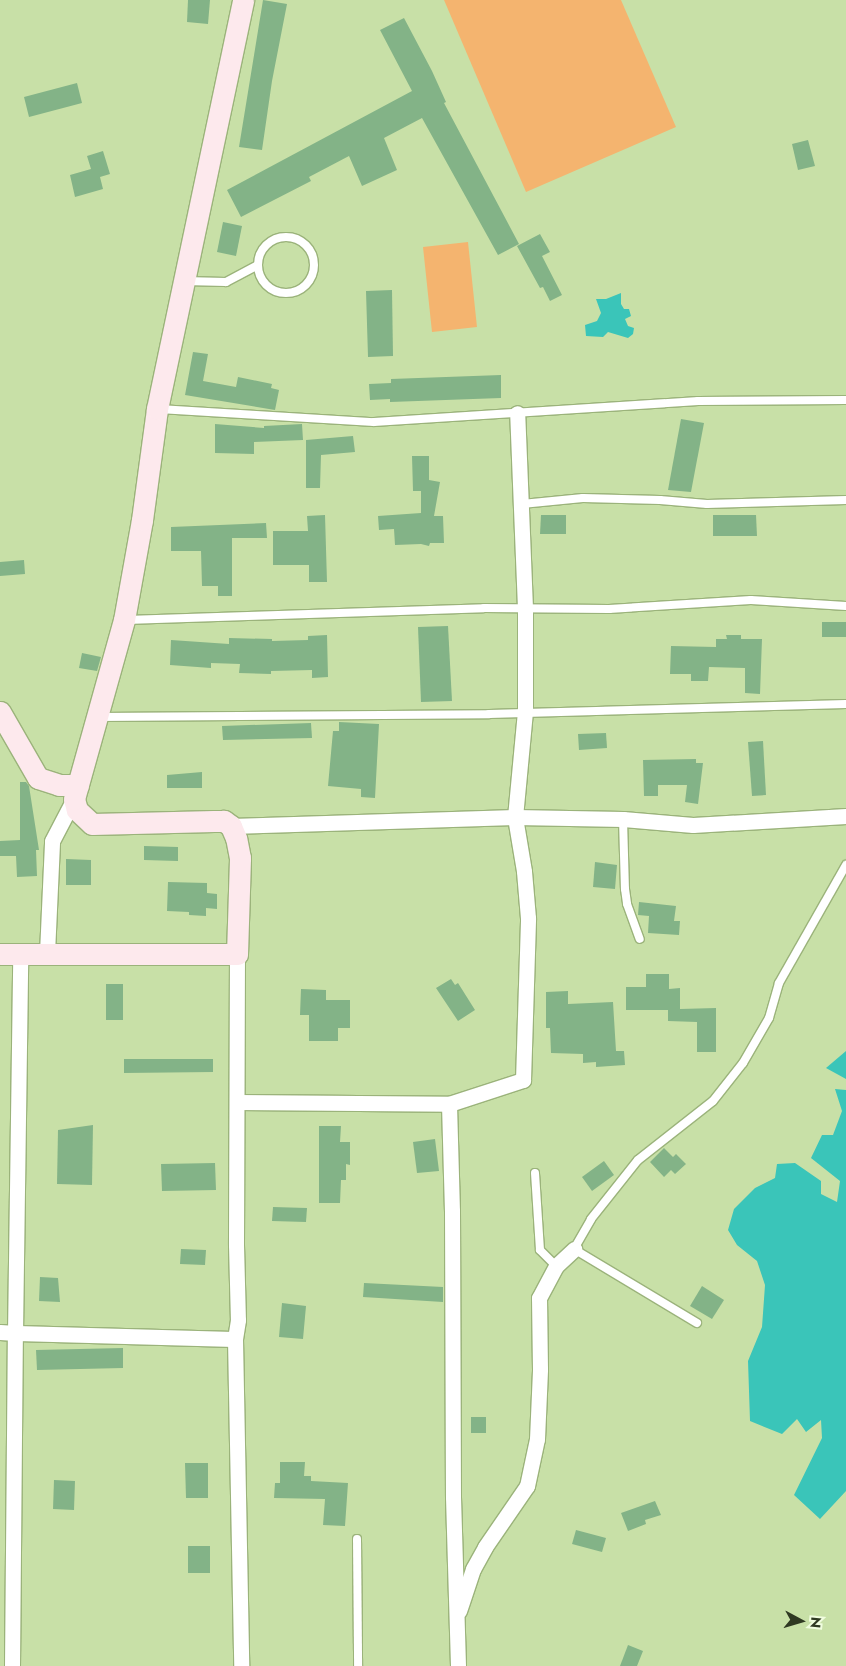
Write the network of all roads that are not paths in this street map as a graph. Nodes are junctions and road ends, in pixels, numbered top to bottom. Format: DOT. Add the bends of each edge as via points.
graph roads {
  1 [pos="242,0"];
  2 [pos="258,265"];
  3 [pos="182,281"];
  4 [pos="846,400"];
  5 [pos="157,409"];
  6 [pos="517,413"];
  7 [pos="846,500"];
  8 [pos="522,504"];
  9 [pos="846,606"];
  10 [pos="525,608"];
  11 [pos="124,620"];
  12 [pos="846,704"];
  13 [pos="0,712"];
  14 [pos="525,712"];
  15 [pos="98,717"];
  16 [pos="76,792"];
  17 [pos="846,816"];
  18 [pos="515,817"];
  19 [pos="623,819"];
  20 [pos="231,826"];
  21 [pos="846,865"];
  22 [pos="640,939"];
  23 [pos="46,953"];
  24 [pos="10,954"];
  25 [pos="236,954"];
  26 [pos="237,1102"];
  27 [pos="449,1104"];
  28 [pos="535,1173"];
  29 [pos="574,1249"];
  30 [pos="556,1266"];
  31 [pos="697,1323"];
  32 [pos="8,1332"];
  33 [pos="235,1338"];
  34 [pos="357,1539"];
  35 [pos="455,1624"];
  36 [pos="12,1666"];
  37 [pos="241,1666"];
  38 [pos="358,1666"];
  39 [pos="458,1666"];
  1 -- 3 [label="street"];
  2 -- 2 [label="lane" via="260,274 271,288 289,292 305,285 314,269 304,244 288,237 278,238 264,248"];
  2 -- 3 [label="lane" via="226,282"];
  3 -- 5 [label="street"];
  4 -- 6 [label="lane" via="698,401"];
  5 -- 6 [label="lane" via="374,422"];
  5 -- 11 [label="street"];
  6 -- 8 [label="street"];
  7 -- 8 [label="lane" via="707,504 583,498"];
  8 -- 10 [label="street"];
  9 -- 10 [label="lane" via="751,600 609,609"];
  10 -- 11 [label="lane"];
  10 -- 14 [label="street"];
  11 -- 15 [label="street"];
  12 -- 14 [label="lane"];
  13 -- 16 [label="street" via="38,778"];
  14 -- 15 [label="lane"];
  14 -- 18 [label="street"];
  15 -- 16 [label="street"];
  16 -- 20 [label="street" via="77,810 92,824 224,821"];
  16 -- 23 [label="street" via="52,841"];
  17 -- 19 [label="street" via="693,825"];
  18 -- 19 [label="street"];
  18 -- 20 [label="street"];
  18 -- 27 [label="street" via="528,918 522,1080"];
  19 -- 22 [label="lane" via="627,904"];
  20 -- 25 [label="street" via="240,858"];
  21 -- 29 [label="lane" via="779,982 769,1018 742,1063 712,1100 638,1160 591,1219"];
  23 -- 24 [label="street"];
  23 -- 25 [label="street"];
  24 -- 32 [label="street"];
  25 -- 26 [label="street"];
  26 -- 27 [label="street"];
  26 -- 33 [label="street" via="238,1320"];
  27 -- 35 [label="street"];
  28 -- 30 [label="lane" via="540,1250"];
  29 -- 30 [label="street"];
  29 -- 31 [label="lane"];
  30 -- 35 [label="street" via="539,1298 537,1439 527,1486 473,1569"];
  32 -- 33 [label="street"];
  32 -- 36 [label="street"];
  33 -- 37 [label="street"];
  34 -- 38 [label="lane"];
  35 -- 39 [label="street"];
}
